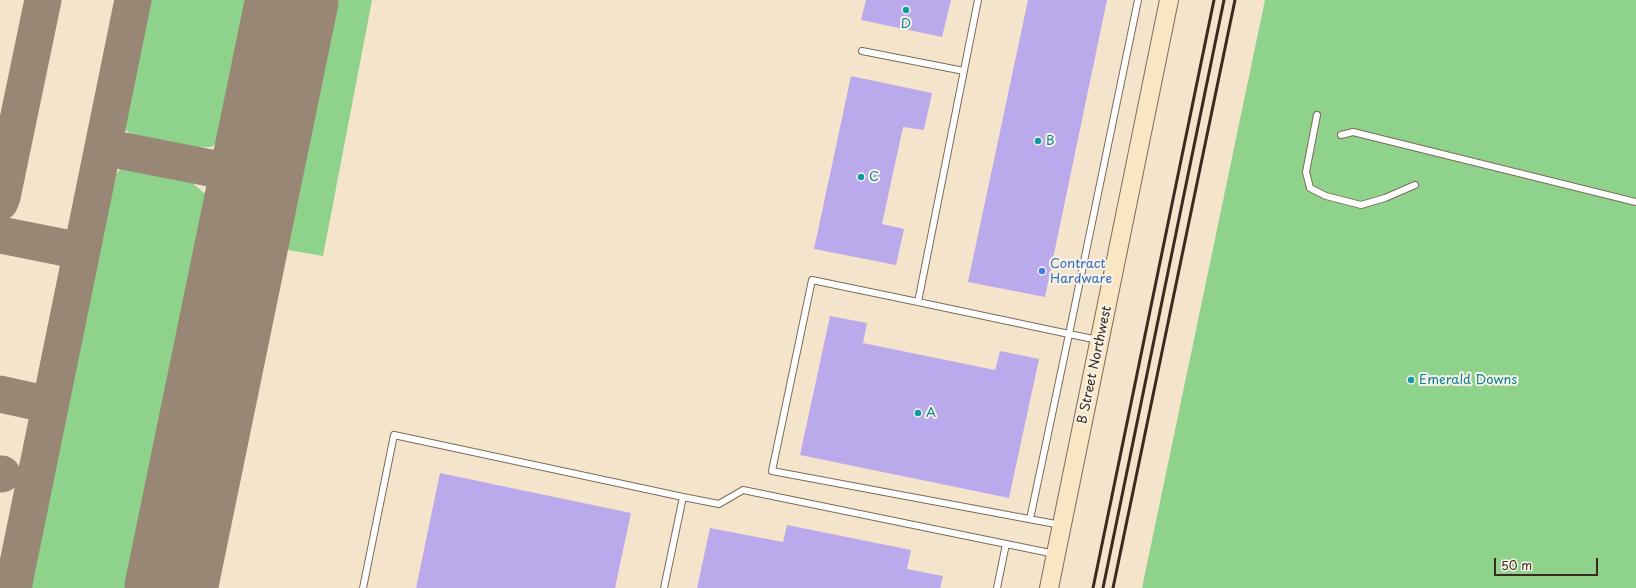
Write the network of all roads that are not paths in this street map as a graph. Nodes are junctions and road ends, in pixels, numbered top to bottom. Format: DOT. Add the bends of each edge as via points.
graph roads {
  1 [pos="978,0"];
  2 [pos="1138,0"];
  3 [pos="1169,0"];
  4 [pos="862,51"];
  5 [pos="964,71"];
  6 [pos="1318,116"];
  7 [pos="1341,135"];
  8 [pos="1415,185"];
  9 [pos="1636,202"];
  10 [pos="918,302"];
  11 [pos="1069,334"];
  12 [pos="1100,340"];
  13 [pos="683,497"];
  14 [pos="1030,519"];
  15 [pos="1062,525"];
  16 [pos="1006,544"];
  17 [pos="1056,554"];
  18 [pos="363,588"];
  19 [pos="664,588"];
  20 [pos="997,588"];
  21 [pos="1049,588"];
  1 -- 5 [label="lane"];
  2 -- 11 [label="lane"];
  3 -- 12 [label="street, B Street Northwest"];
  4 -- 5 [label="lane"];
  5 -- 10 [label="lane"];
  6 -- 8 [label="lane" via="1306,172 1310,188 1326,196 1361,205"];
  7 -- 9 [label="lane" via="1353,132"];
  10 -- 11 [label="lane"];
  10 -- 14 [label="lane" via="812,280 772,471"];
  11 -- 12 [label="lane"];
  11 -- 14 [label="lane"];
  12 -- 15 [label="street, B Street Northwest"];
  13 -- 16 [label="lane" via="719,504 743,490"];
  13 -- 18 [label="lane" via="394,435"];
  13 -- 19 [label="lane"];
  14 -- 15 [label="lane"];
  15 -- 17 [label="street, B Street Northwest"];
  16 -- 17 [label="lane"];
  16 -- 20 [label="lane"];
  17 -- 21 [label="street, B Street Northwest"];
}
